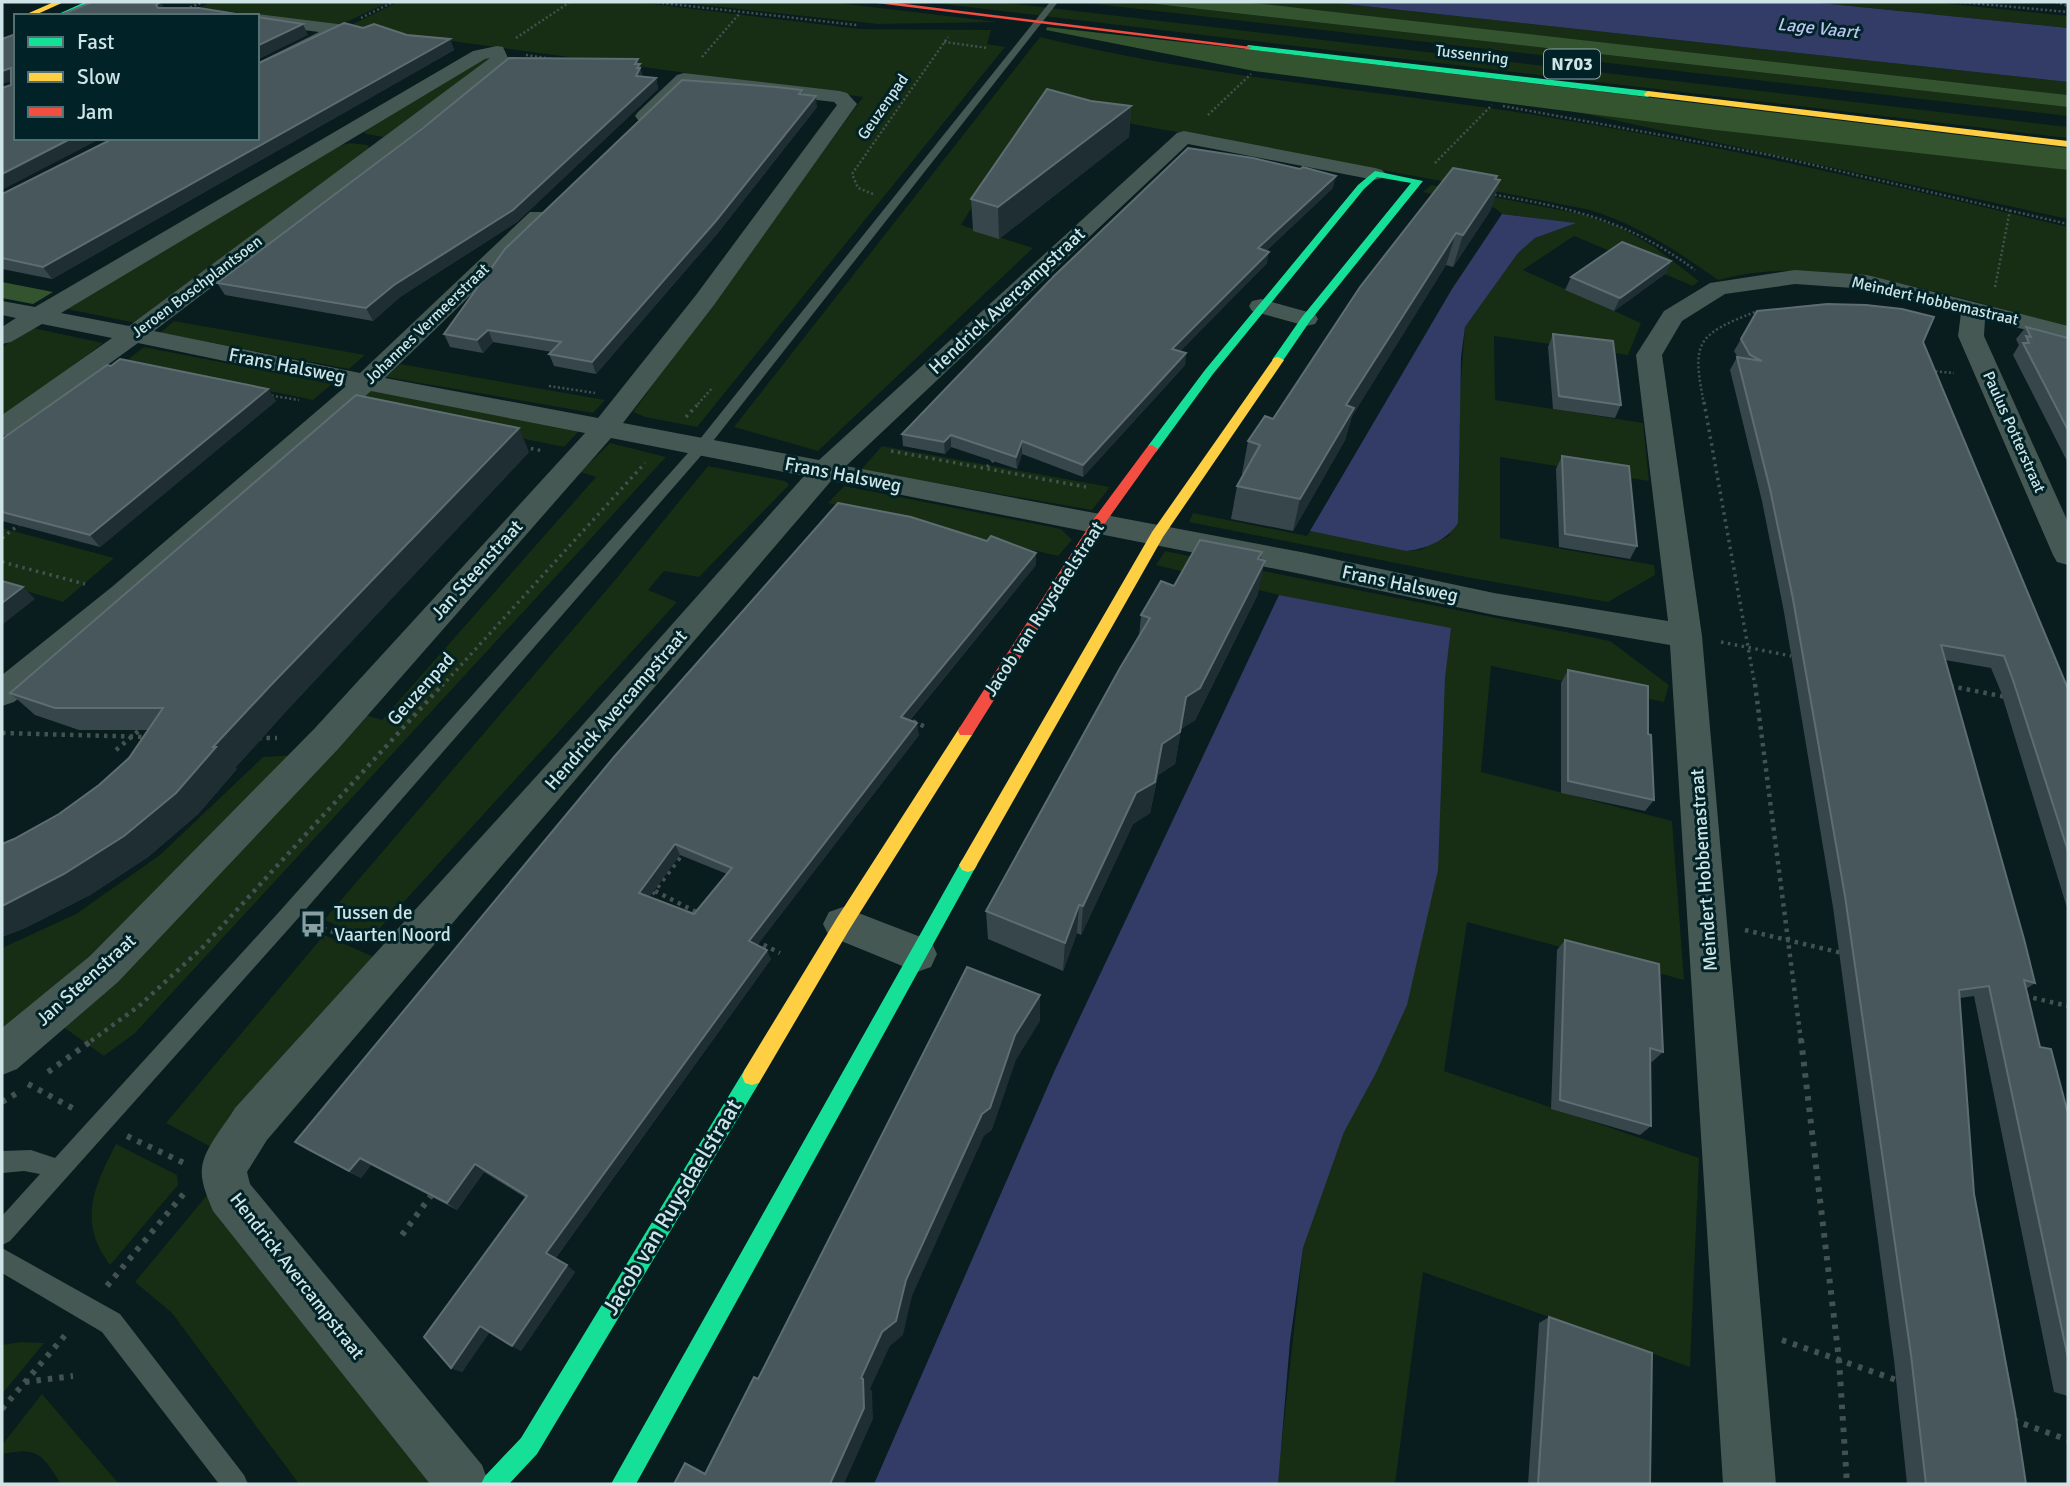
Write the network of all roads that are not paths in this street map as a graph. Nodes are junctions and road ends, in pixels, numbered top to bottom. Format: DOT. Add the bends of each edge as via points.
graph roads {
  1 [pos="60,2"];
  2 [pos="91,2"];
  3 [pos="872,2"];
  4 [pos="1031,2"];
  5 [pos="1060,4"];
  6 [pos="31,14"];
  7 [pos="63,14"];
  8 [pos="259,19"];
  9 [pos="259,69"];
  10 [pos="344,136"];
  11 [pos="624,136"];
  12 [pos="390,144"];
  13 [pos="2068,144"];
  14 [pos="1375,174"];
  15 [pos="553,204"];
  16 [pos="1261,306"];
  17 [pos="2,308"];
  18 [pos="1982,310"];
  19 [pos="39,316"];
  20 [pos="1306,319"];
  21 [pos="2068,333"];
  22 [pos="133,335"];
  23 [pos="2,337"];
  24 [pos="366,382"];
  25 [pos="606,427"];
  26 [pos="2,428"];
  27 [pos="701,447"];
  28 [pos="822,472"];
  29 [pos="1098,523"];
  30 [pos="1157,535"];
  31 [pos="2068,555"];
  32 [pos="1686,636"];
  33 [pos="2,693"];
  34 [pos="843,924"];
  35 [pos="917,954"];
  36 [pos="2,1055"];
  37 [pos="2,1162"];
  38 [pos="58,1171"];
  39 [pos="2,1233"];
  40 [pos="2,1260"];
  41 [pos="235,1484"];
  42 [pos="463,1484"];
  43 [pos="493,1484"];
  44 [pos="623,1484"];
  45 [pos="1750,1484"];
  1 -- 6 [label="main road"];
  2 -- 7 [label="main road"];
  3 -- 13 [label="main road, Tussenring / N703"];
  4 -- 5 [label="main road"];
  5 -- 27 [label="lane" via="1024,42"];
  8 -- 9 [label="street" via="338,29"];
  10 -- 12 [label="street"];
  10 -- 12 [label="street, Jeroen Boschplantsoen" via="479,55 498,51 500,60"];
  10 -- 19 [label="street"];
  11 -- 25 [label="street, Jan Steenstraat" via="684,79 839,97 847,104"];
  12 -- 22 [label="street, Jeroen Boschplantsoen"];
  14 -- 16 [label="main road, Jacob van Ruysdaelstraat"];
  14 -- 20 [label="main road" via="1418,181"];
  14 -- 28 [label="street, Hendrick Avercampstraat" via="1184,137"];
  15 -- 24 [label="street, Johannes Vermeerstraat"];
  16 -- 20 [label="street"];
  16 -- 29 [label="main road, Jacob van Ruysdaelstraat"];
  17 -- 19 [label="street, Frans Halsweg"];
  18 -- 21 [label="street, Meindert Hobbemastraat"];
  18 -- 31 [label="street, Paulus Potterstraat" via="1972,337"];
  18 -- 32 [label="street, Meindert Hobbemastraat" via="1867,282 1795,277 1718,288 1673,316 1650,355"];
  19 -- 22 [label="street, Frans Halsweg"];
  19 -- 23 [label="street"];
  20 -- 30 [label="main road"];
  22 -- 24 [label="street, Frans Halsweg"];
  22 -- 26 [label="street, Jeroen Boschplantsoen"];
  24 -- 25 [label="street, Frans Halsweg"];
  24 -- 33 [label="street, Johannes Vermeerstraat" via="124,594"];
  25 -- 27 [label="street, Frans Halsweg"];
  25 -- 36 [label="street, Jan Steenstraat" via="327,738 104,969"];
  27 -- 28 [label="street, Frans Halsweg"];
  27 -- 38 [label="lane"];
  28 -- 29 [label="street, Frans Halsweg"];
  28 -- 42 [label="street, Hendrick Avercampstraat" via="251,1124 224,1168 229,1195"];
  29 -- 30 [label="street, Frans Halsweg"];
  29 -- 34 [label="main road, Jacob van Ruysdaelstraat"];
  30 -- 32 [label="street, Frans Halsweg" via="1494,604"];
  30 -- 35 [label="main road"];
  32 -- 45 [label="street, Meindert Hobbemastraat"];
  34 -- 35 [label="street"];
  34 -- 43 [label="main road, Jacob van Ruysdaelstraat" via="529,1446"];
  35 -- 44 [label="main road"];
  37 -- 38 [label="lane" via="39,1161"];
  38 -- 39 [label="lane"];
  40 -- 41 [label="lane" via="111,1323"];
}
